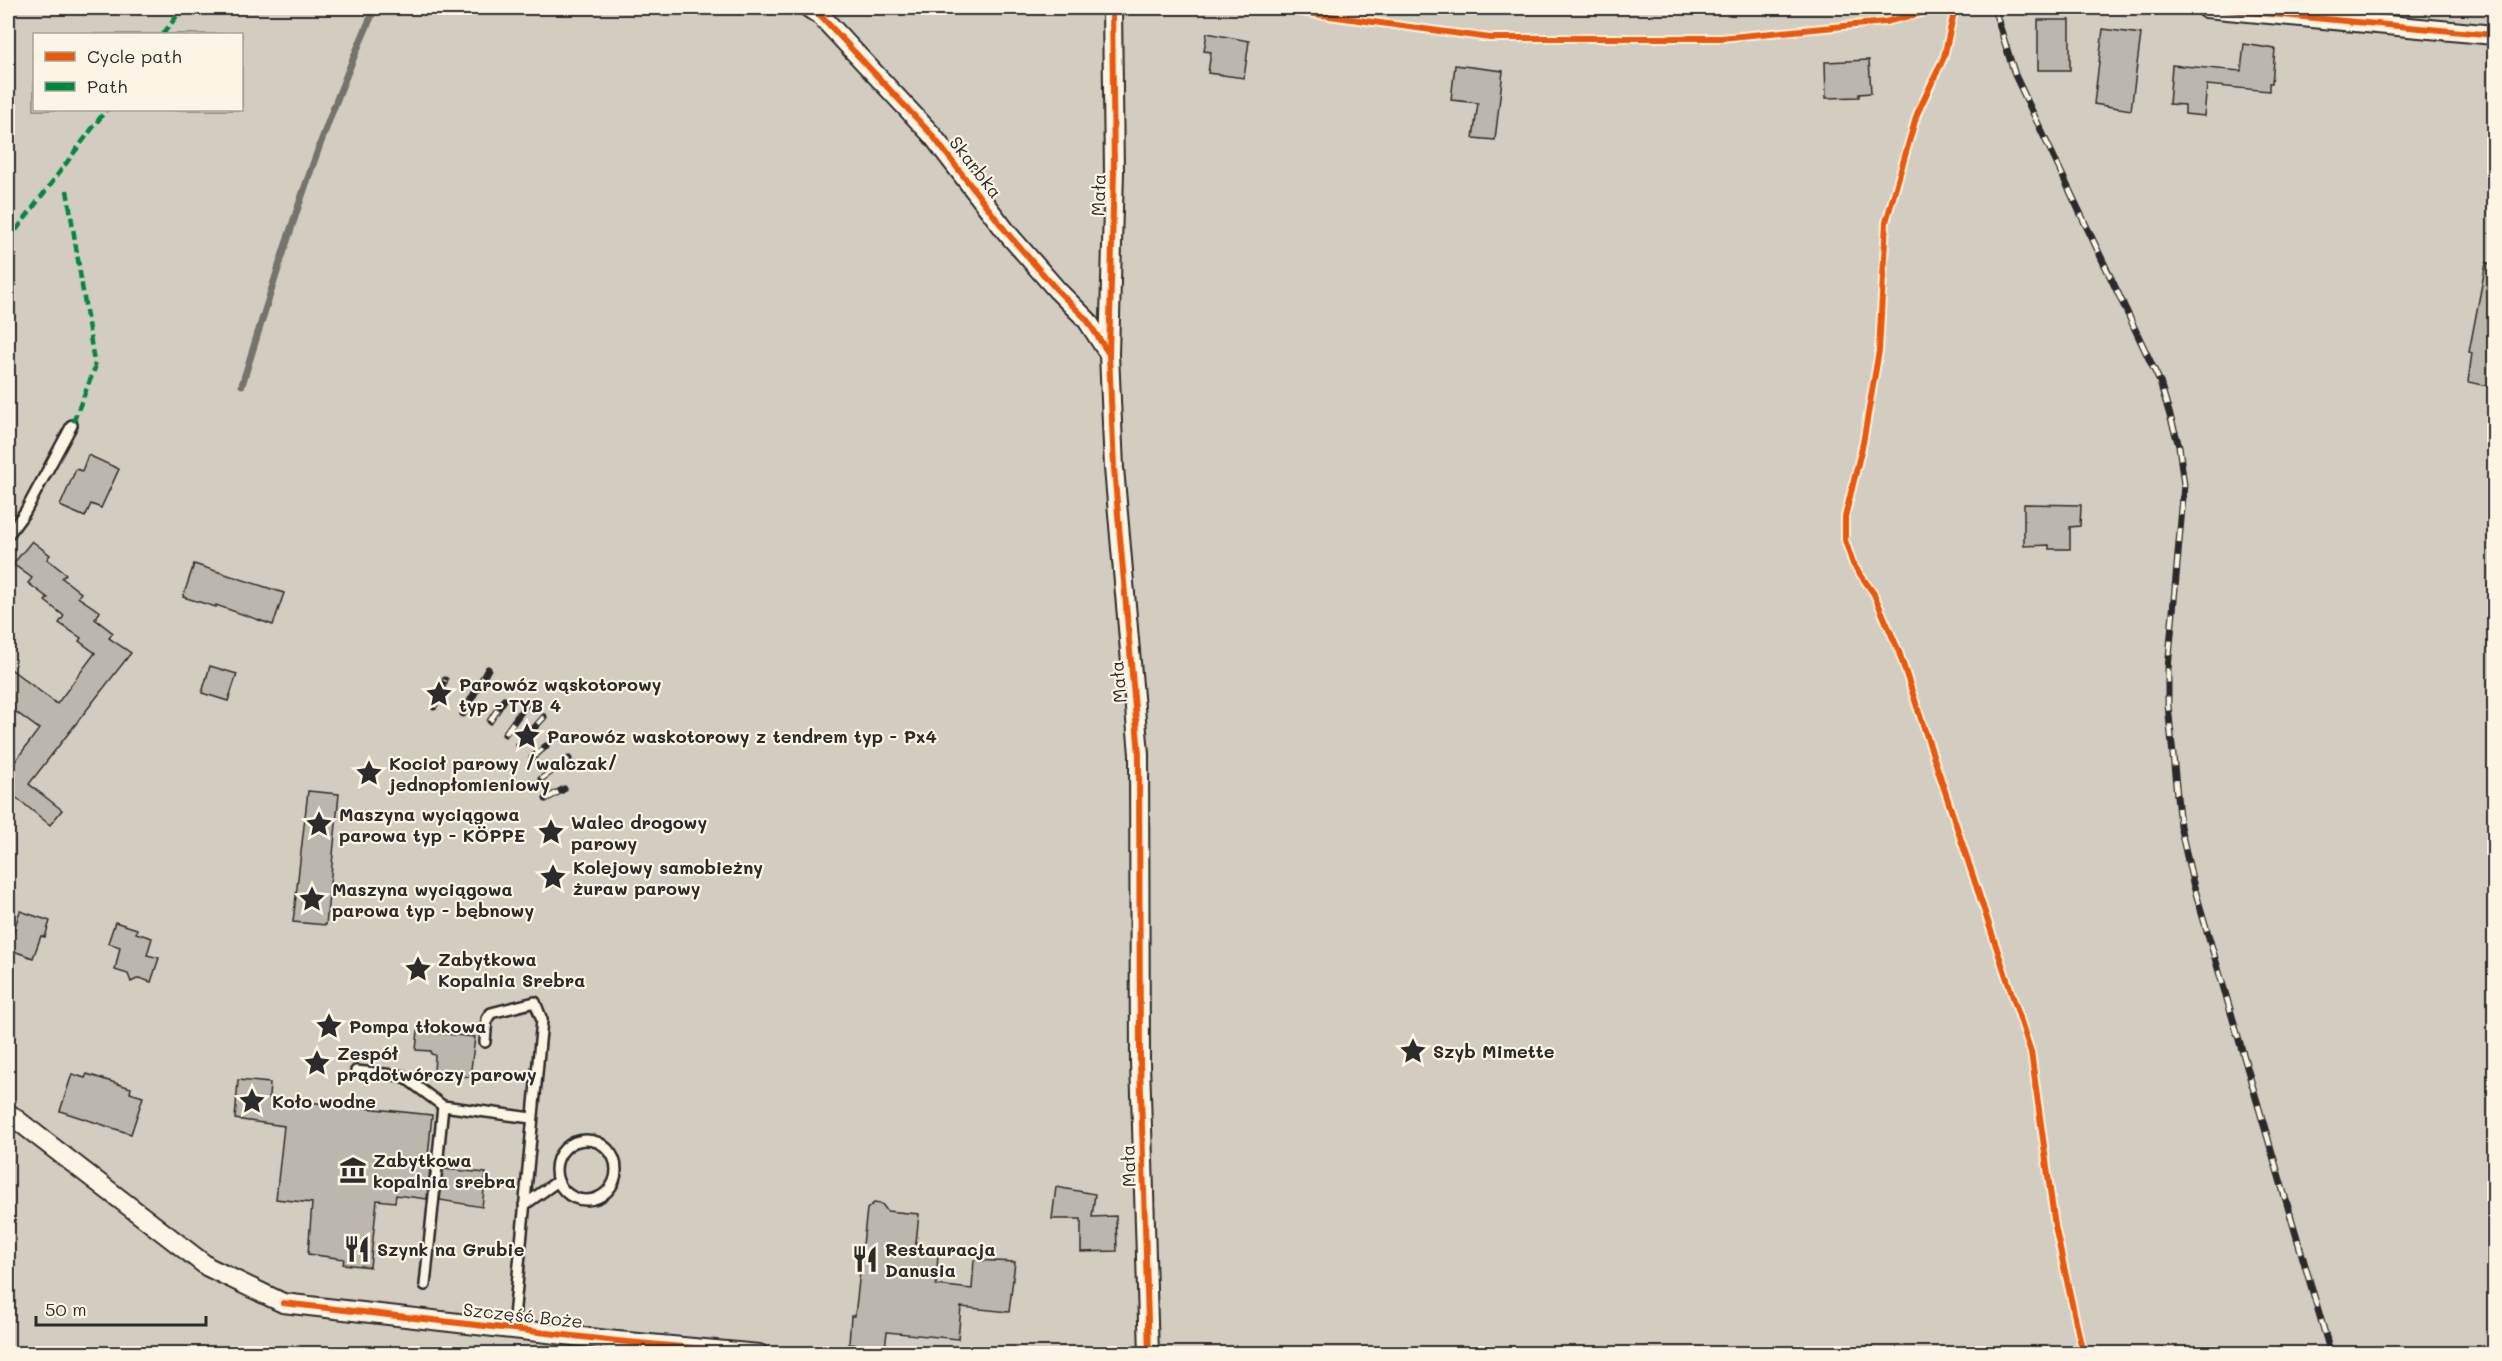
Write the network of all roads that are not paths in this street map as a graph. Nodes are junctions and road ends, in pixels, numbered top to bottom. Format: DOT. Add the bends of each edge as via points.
graph roads {
  1 [pos="809,8"];
  2 [pos="1112,8"];
  3 [pos="2206,8"];
  4 [pos="2494,35"];
  5 [pos="1109,354"];
  6 [pos="72,425"];
  7 [pos="8,535"];
  8 [pos="485,1042"];
  9 [pos="356,1071"];
  10 [pos="443,1106"];
  11 [pos="8,1113"];
  12 [pos="531,1118"];
  13 [pos="558,1181"];
  14 [pos="524,1204"];
  15 [pos="425,1285"];
  16 [pos="513,1328"];
  17 [pos="617,1347"];
  18 [pos="759,1353"];
  19 [pos="1149,1353"];
  1 -- 5 [label="street, Skarbka" via="821,16 932,135 1008,234 1087,320"];
  2 -- 5 [label="street, Mała" via="1114,172"];
  3 -- 4 [label="street"];
  5 -- 19 [label="street, Mała" via="1114,468 1138,754 1141,1085"];
  6 -- 7 [label="lane" via="25,512"];
  8 -- 12 [label="lane" via="491,1013 535,1002 542,1020"];
  9 -- 10 [label="lane" via="403,1076"];
  10 -- 12 [label="lane"];
  10 -- 15 [label="lane"];
  11 -- 16 [label="street, Szczęść Boże" via="208,1267 283,1303"];
  12 -- 14 [label="lane"];
  13 -- 13 [label="lane" via="571,1196 590,1200 600,1197 614,1183 615,1163 605,1147 586,1140 577,1142 568,1146 557,1162"];
  13 -- 14 [label="lane"];
  14 -- 16 [label="lane"];
  16 -- 17 [label="street, Szczęść Boże"];
  17 -- 18 [label="street, Szczęść Boże"];
}
